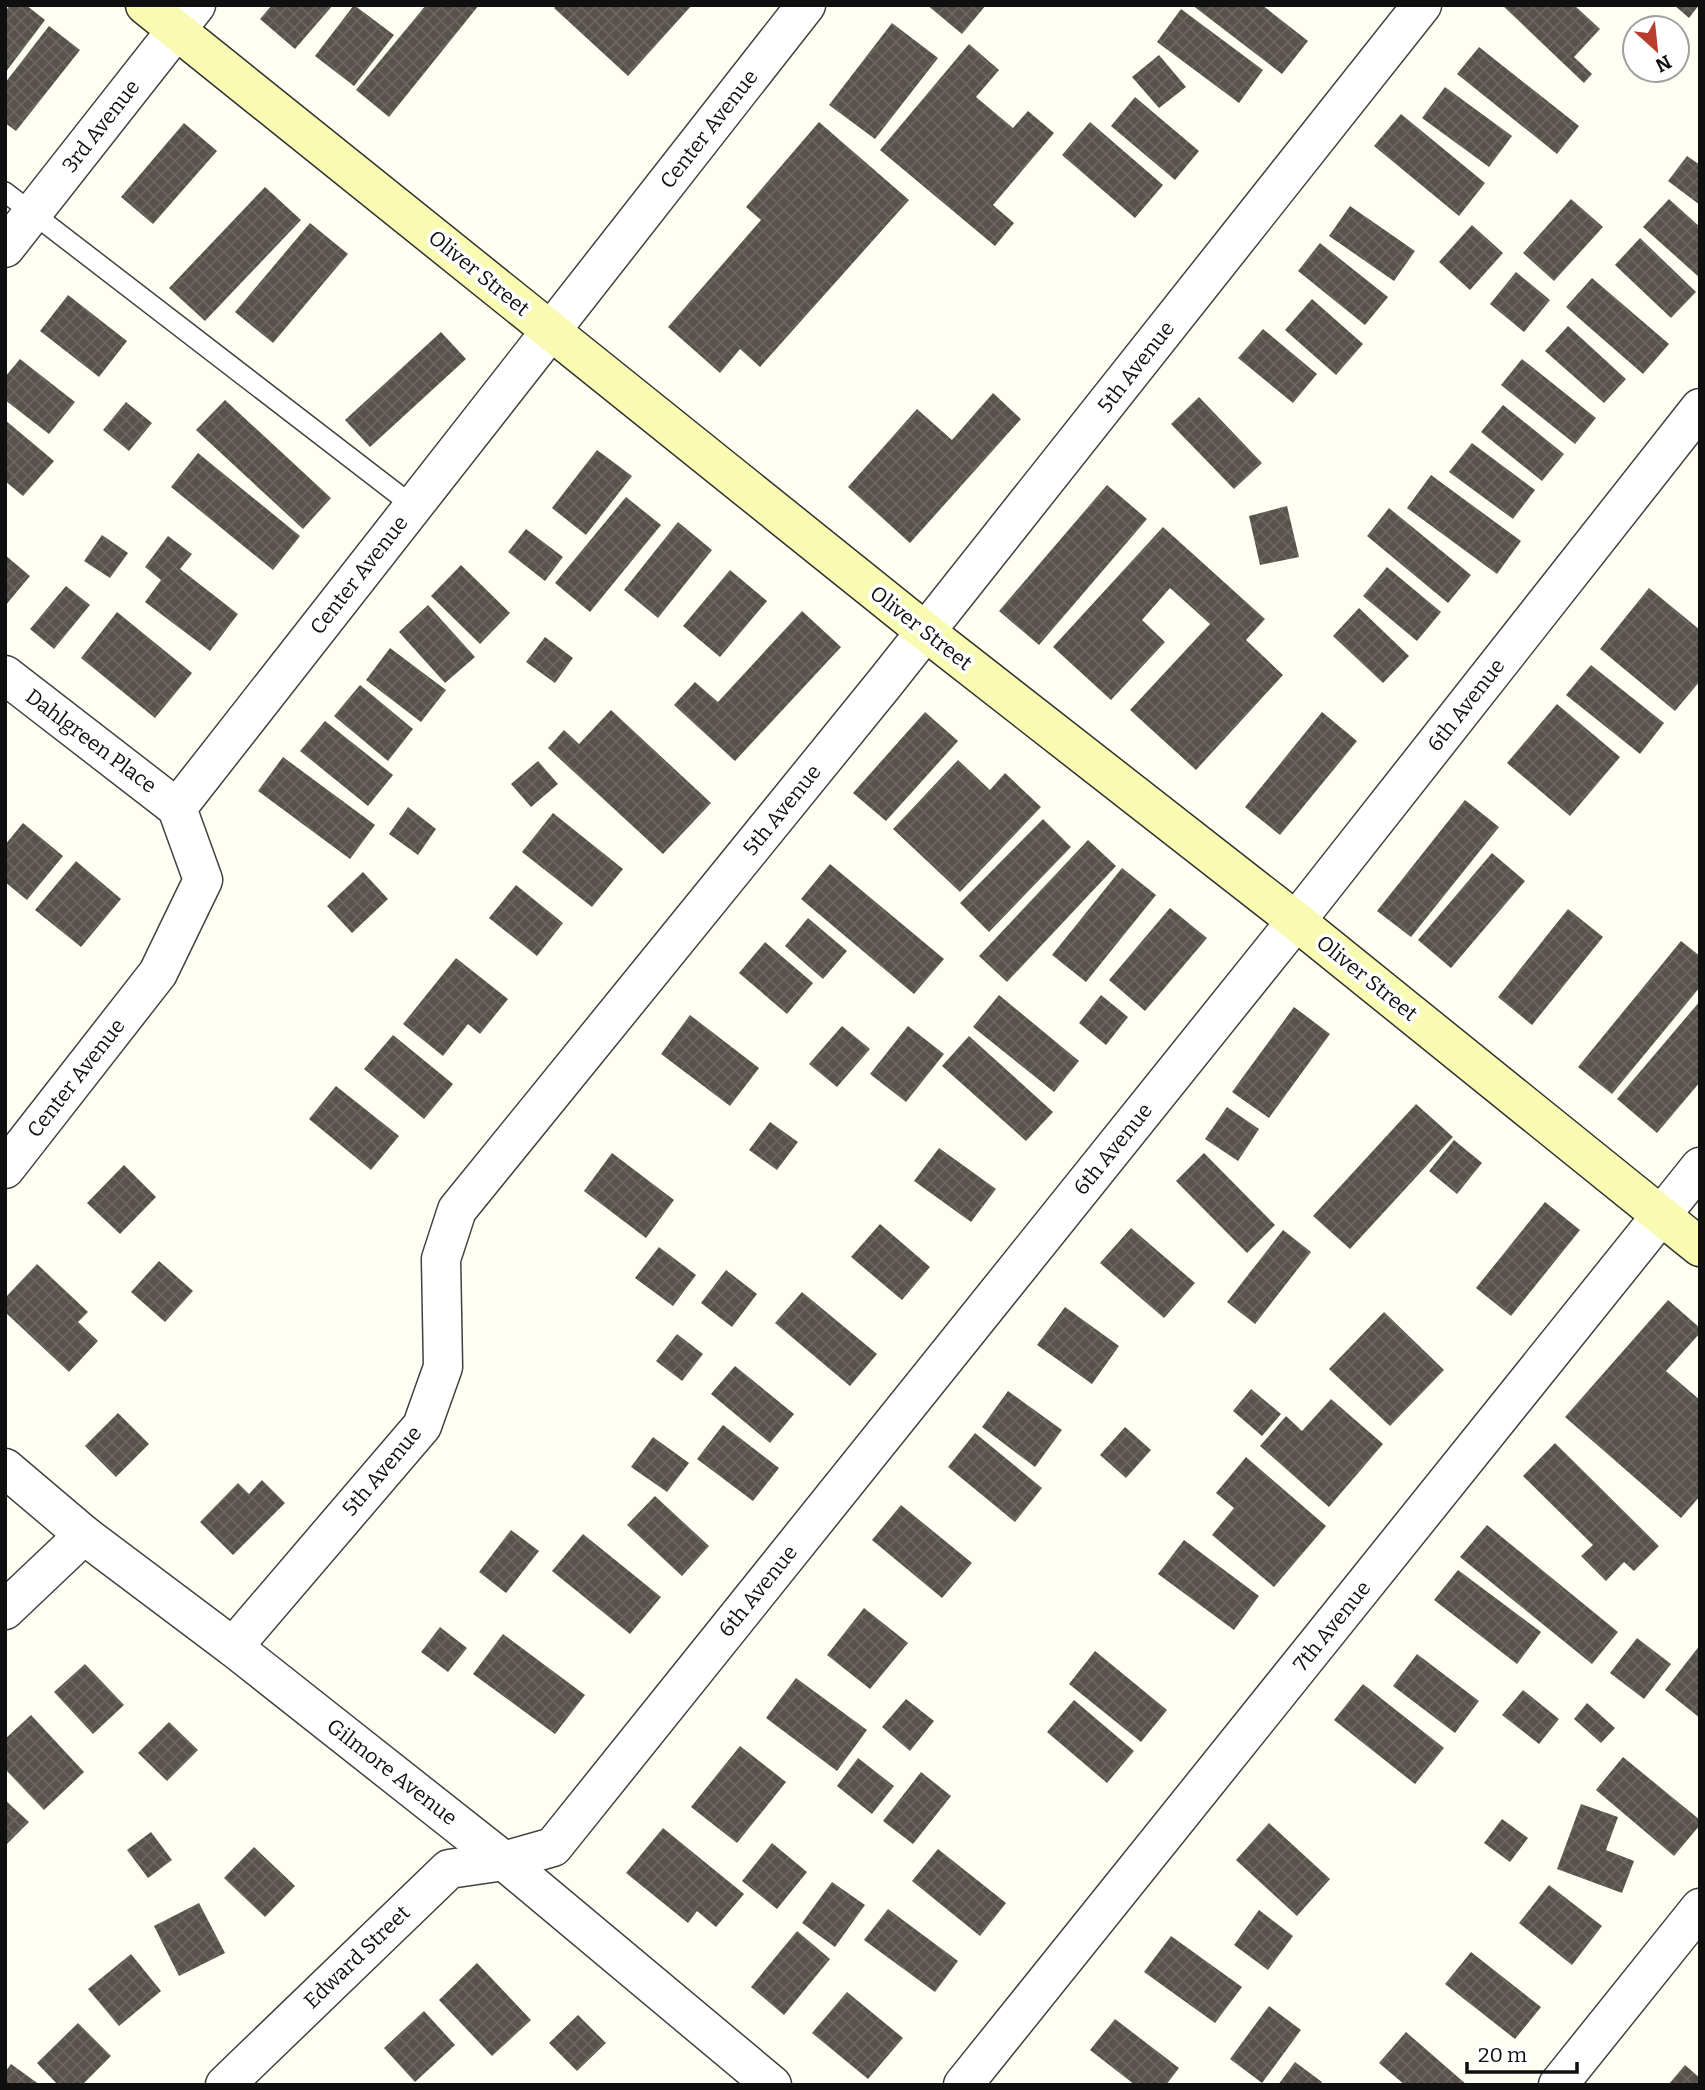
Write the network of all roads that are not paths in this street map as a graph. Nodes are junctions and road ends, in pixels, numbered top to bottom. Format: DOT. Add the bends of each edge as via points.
graph roads {
  1 [pos="145,5"];
  2 [pos="806,5"];
  3 [pos="1422,5"];
  4 [pos="186,18"];
  5 [pos="19,203"];
  6 [pos="5,248"];
  7 [pos="550,331"];
  8 [pos="1700,408"];
  9 [pos="413,506"];
  10 [pos="926,632"];
  11 [pos="5,676"];
  12 [pos="177,807"];
  13 [pos="1296,921"];
  14 [pos="1700,1167"];
  15 [pos="5,1169"];
  16 [pos="1661,1217"];
  17 [pos="1700,1247"];
  18 [pos="5,1468"];
  19 [pos="84,1535"];
  20 [pos="5,1610"];
  21 [pos="233,1647"];
  22 [pos="504,1861"];
  23 [pos="1700,1908"];
  24 [pos="225,2085"];
  25 [pos="772,2085"];
  26 [pos="963,2085"];
  27 [pos="1558,2085"];
  1 -- 4 [label="main road, Oliver Street"];
  2 -- 7 [label="street, Center Avenue"];
  3 -- 10 [label="street, 5th Avenue"];
  4 -- 5 [label="street, 3rd Avenue"];
  4 -- 7 [label="main road, Oliver Street"];
  5 -- 6 [label="street, 3rd Avenue"];
  5 -- 9 [label="lane"];
  7 -- 9 [label="street, Center Avenue"];
  7 -- 10 [label="main road, Oliver Street"];
  8 -- 13 [label="street, 6th Avenue"];
  9 -- 12 [label="street, Center Avenue"];
  10 -- 13 [label="main road, Oliver Street"];
  10 -- 21 [label="street, 5th Avenue" via="457,1210 441,1259 443,1367 422,1426"];
  11 -- 12 [label="street, Dahlgreen Place"];
  12 -- 15 [label="street, Center Avenue" via="203,880 158,973"];
  13 -- 16 [label="main road, Oliver Street"];
  13 -- 22 [label="street, 6th Avenue" via="553,1847"];
  14 -- 16 [label="street, 7th Avenue"];
  16 -- 17 [label="main road, Oliver Street"];
  16 -- 26 [label="street, 7th Avenue"];
  18 -- 19 [label="street, Gilmore Avenue"];
  19 -- 20 [label="street"];
  19 -- 21 [label="street, Gilmore Avenue"];
  21 -- 22 [label="street, Gilmore Avenue"];
  22 -- 24 [label="street, Edward Street" via="449,1869"];
  22 -- 25 [label="street, Gilmore Avenue"];
  23 -- 27 [label="street"];
}
